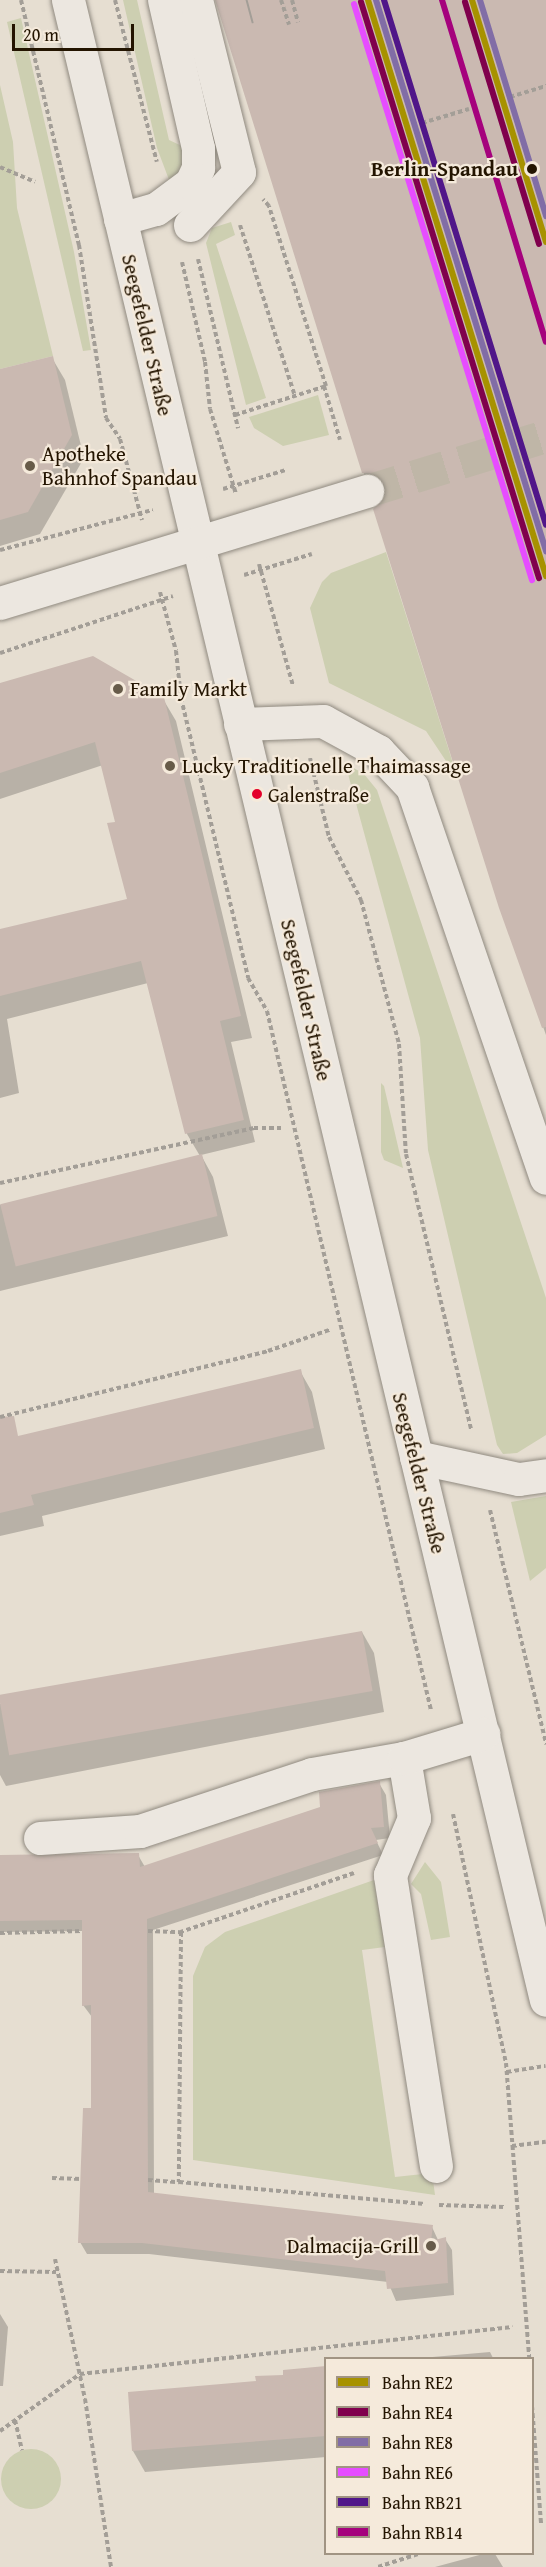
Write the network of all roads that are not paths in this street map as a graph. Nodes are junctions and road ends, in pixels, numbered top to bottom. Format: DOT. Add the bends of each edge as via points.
graph roads {
  1 [pos="68,0"];
  2 [pos="164,0"];
  3 [pos="196,0"];
  4 [pos="120,219"];
  5 [pos="190,225"];
  6 [pos="367,491"];
  7 [pos="197,543"];
  8 [pos="0,603"];
  9 [pos="240,724"];
  10 [pos="546,1178"];
  11 [pos="416,1457"];
  12 [pos="546,1475"];
  13 [pos="483,1734"];
  14 [pos="404,1758"];
  15 [pos="40,1838"];
  16 [pos="546,2000"];
  17 [pos="436,2166"];
  1 -- 4 [label="street, Seegefelder Straße"];
  2 -- 4 [label="street" via="198,148 198,168 191,183 156,209"];
  3 -- 5 [label="street" via="233,178"];
  4 -- 7 [label="street, Seegefelder Straße"];
  6 -- 7 [label="street"];
  7 -- 8 [label="street"];
  7 -- 9 [label="street, Seegefelder Straße"];
  9 -- 10 [label="street" via="323,721 378,752 412,787"];
  9 -- 11 [label="street, Seegefelder Straße"];
  11 -- 12 [label="street" via="519,1479"];
  11 -- 13 [label="street, Seegefelder Straße"];
  13 -- 14 [label="street"];
  13 -- 16 [label="street, Seegefelder Straße"];
  14 -- 15 [label="street" via="312,1774 140,1831"];
  14 -- 17 [label="street" via="414,1818 390,1875"];
}
